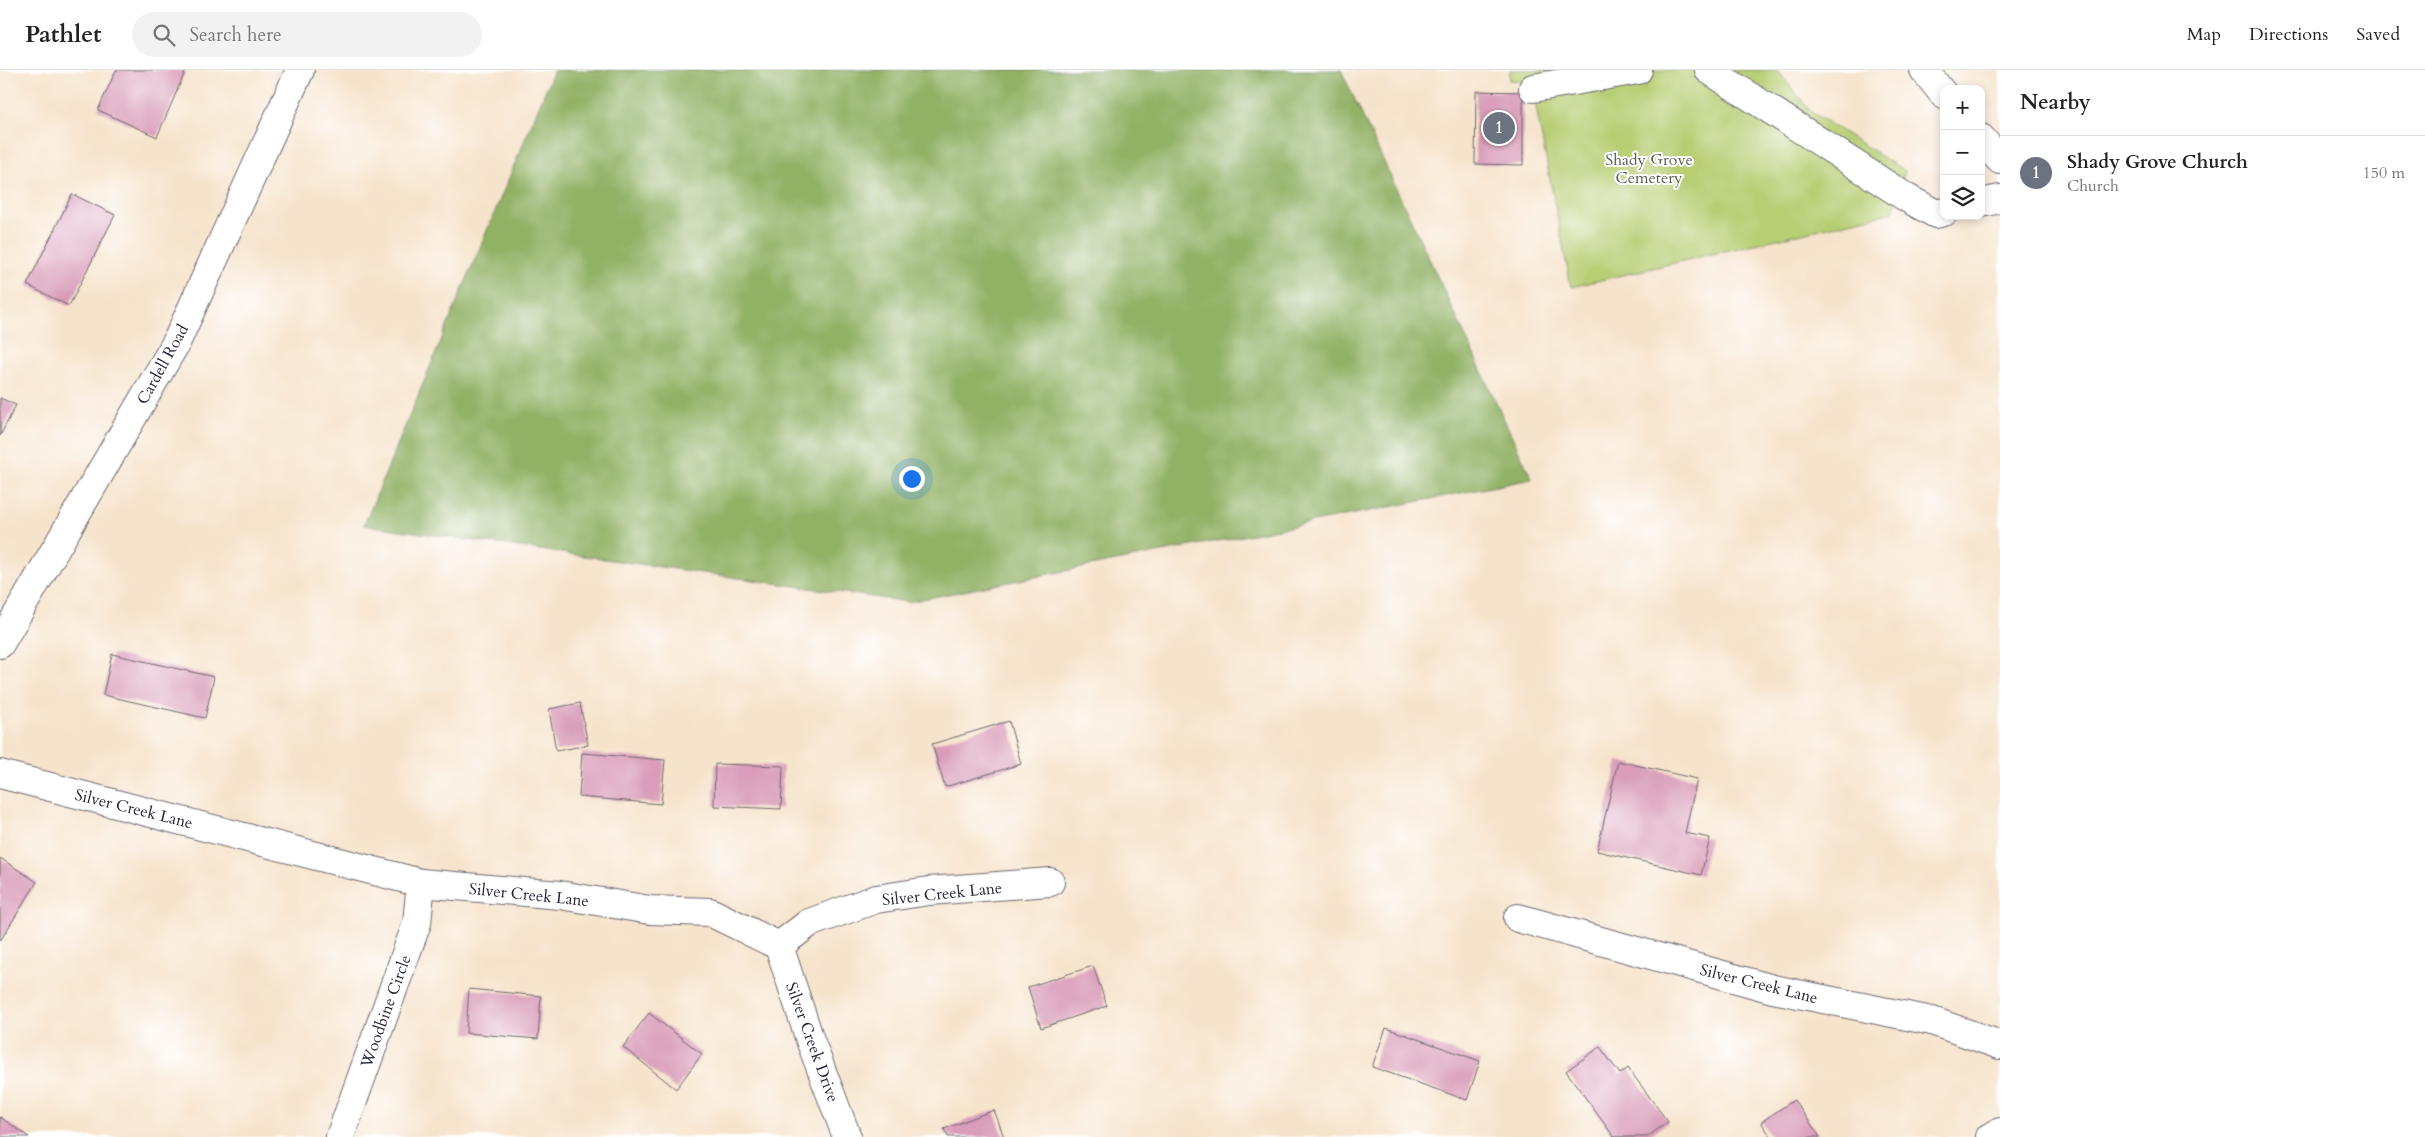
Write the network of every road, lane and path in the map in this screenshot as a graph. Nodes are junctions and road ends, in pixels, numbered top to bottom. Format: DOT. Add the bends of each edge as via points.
graph roads {
  1 [pos="300,70"];
  2 [pos="1638,70"];
  3 [pos="1709,70"];
  4 [pos="1924,70"];
  5 [pos="1533,88"];
  6 [pos="1940,90"];
  7 [pos="1985,143"];
  8 [pos="2000,160"];
  9 [pos="2000,199"];
  10 [pos="1985,202"];
  11 [pos="1940,213"];
  12 [pos="0,644"];
  13 [pos="0,774"];
  14 [pos="1050,882"];
  15 [pos="421,883"];
  16 [pos="1518,918"];
  17 [pos="779,946"];
  18 [pos="2000,1045"];
  19 [pos="2000,1132"];
  20 [pos="340,1137"];
  21 [pos="847,1137"];
  22 [pos="1990,1137"];
  1 -- 12 [label="street, Cardell Road" via="176,343"];
  2 -- 5 [label="street"];
  3 -- 11 [label="street" via="1907,198 1936,214"];
  4 -- 6 [label="street"];
  7 -- 8 [label="street"];
  9 -- 10 [label="street"];
  13 -- 15 [label="street, Silver Creek Lane"];
  14 -- 17 [label="street, Silver Creek Lane" via="929,891 876,899 808,923"];
  15 -- 17 [label="street, Silver Creek Lane" via="560,895 650,910 710,912"];
  15 -- 20 [label="street, Woodbine Circle" via="417,923"];
  16 -- 18 [label="street, Silver Creek Lane" via="1773,989 1932,1020"];
  17 -- 21 [label="street, Silver Creek Drive"];
  19 -- 22 [label="street"];
}
